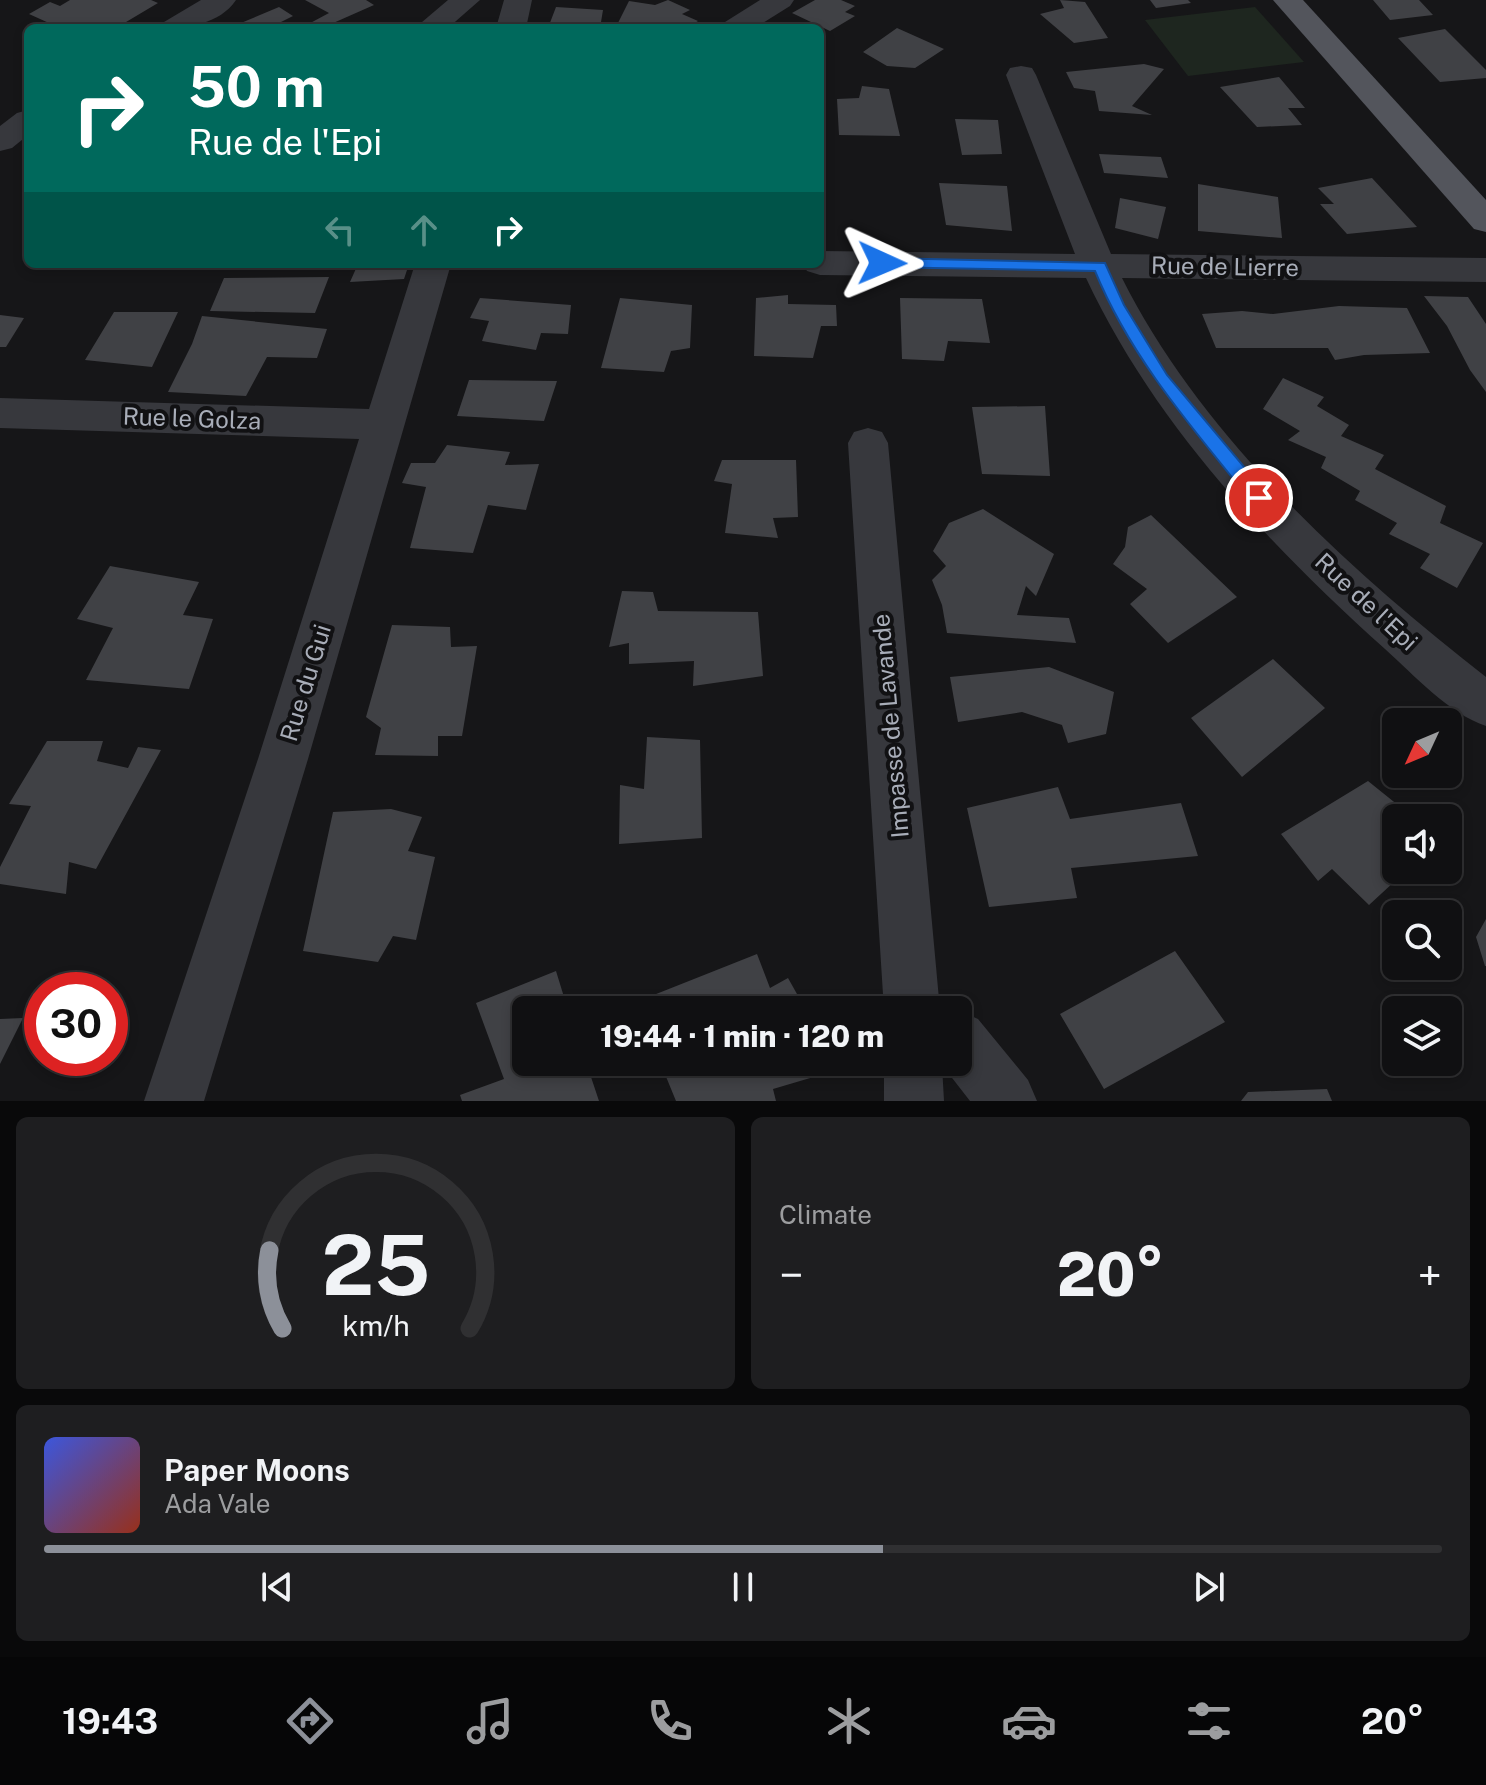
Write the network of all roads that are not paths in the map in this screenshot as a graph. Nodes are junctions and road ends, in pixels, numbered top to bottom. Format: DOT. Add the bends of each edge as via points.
graph roads {
  1 [pos="222,0"];
  2 [pos="466,0"];
  3 [pos="518,0"];
  4 [pos="780,0"];
  5 [pos="1287,0"];
  6 [pos="1314,0"];
  7 [pos="181,24"];
  8 [pos="435,24"];
  9 [pos="512,24"];
  10 [pos="741,24"];
  11 [pos="1021,75"];
  12 [pos="24,123"];
  13 [pos="0,141"];
  14 [pos="1486,186"];
  15 [pos="1486,221"];
  16 [pos="824,263"];
  17 [pos="1100,266"];
  18 [pos="432,268"];
  19 [pos="1486,270"];
  20 [pos="0,413"];
  21 [pos="383,425"];
  22 [pos="868,443"];
  23 [pos="1486,705"];
  24 [pos="919,996"];
  25 [pos="972,1057"];
  26 [pos="913,1076"];
  27 [pos="174,1101"];
  28 [pos="914,1101"];
  29 [pos="1007,1101"];
  1 -- 7 [label="street"];
  2 -- 8 [label="street"];
  3 -- 9 [label="street"];
  4 -- 10 [label="street"];
  5 -- 15 [label="main road"];
  6 -- 14 [label="main road"];
  11 -- 17 [label="street, Rue de l'Epi"];
  12 -- 13 [label="street"];
  16 -- 17 [label="street, Rue de Lierre"];
  17 -- 19 [label="street, Rue de Lierre"];
  17 -- 23 [label="street, Rue de l'Epi" via="1162,379 1274,514 1409,642"];
  18 -- 21 [label="street, Rue du Gui"];
  20 -- 21 [label="street, Rue le Golza"];
  21 -- 27 [label="street, Rue du Gui"];
  22 -- 24 [label="street, Impasse de Lavande"];
  25 -- 29 [label="street"];
  26 -- 28 [label="street"];
}
